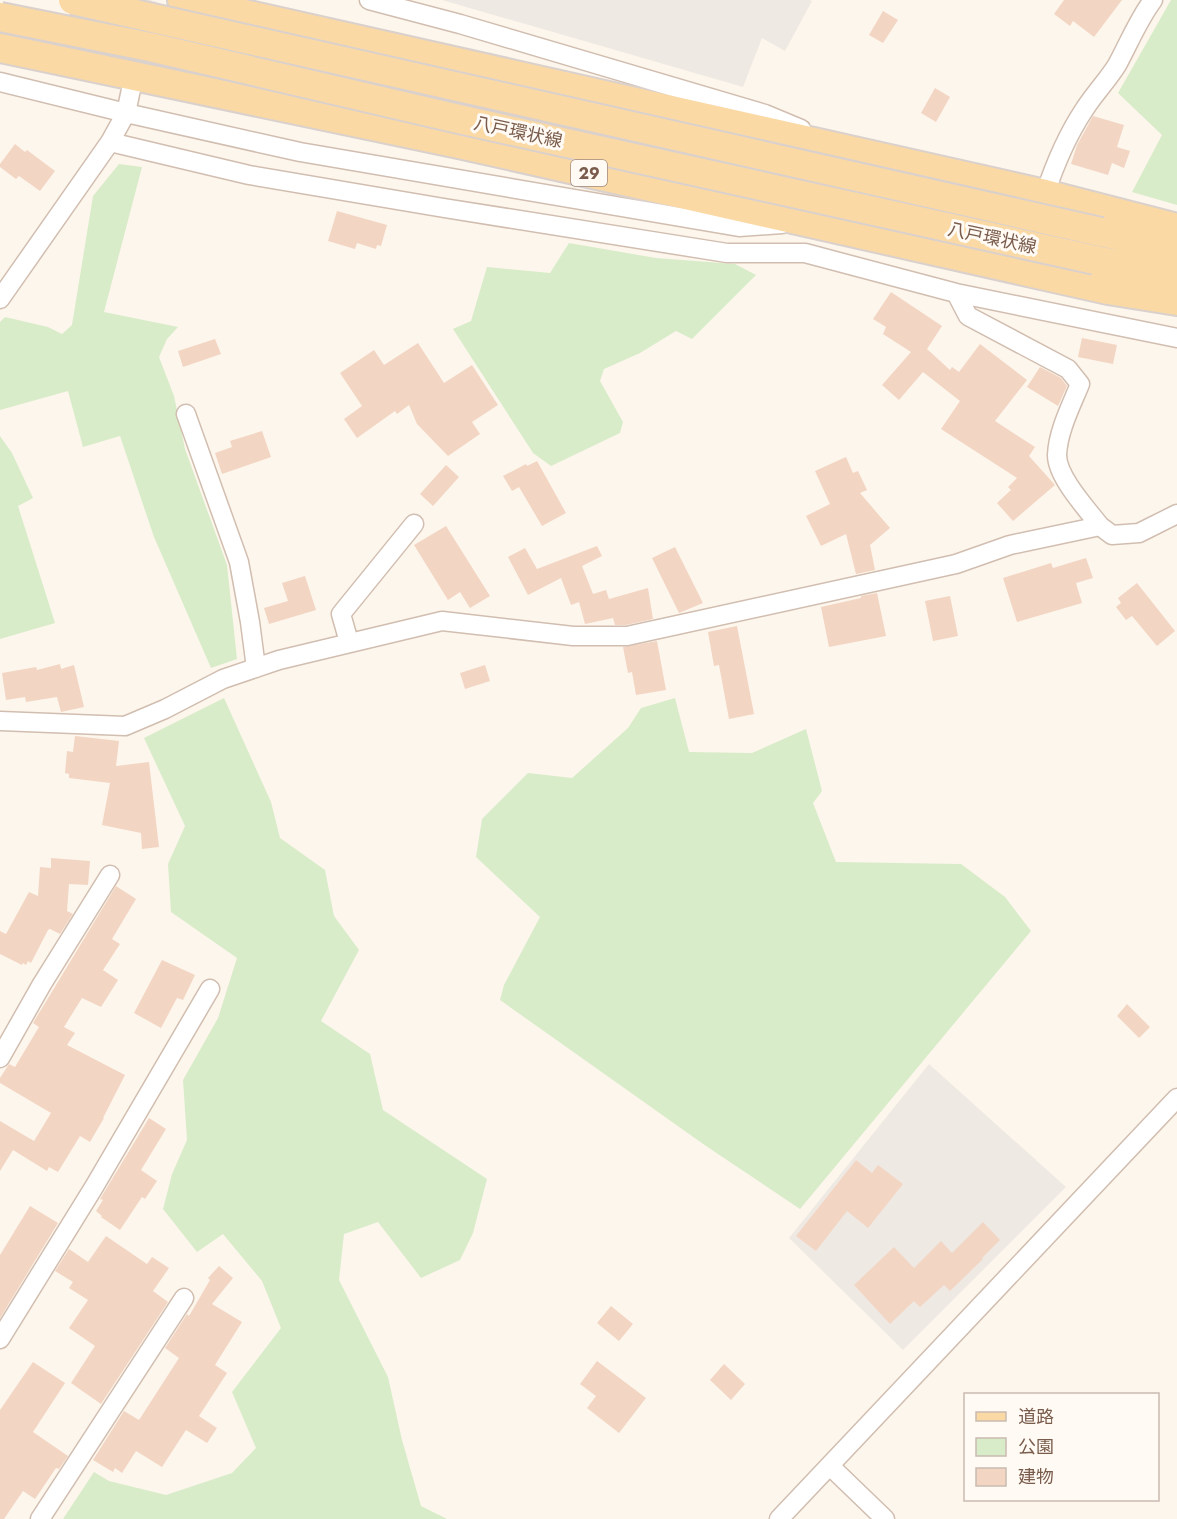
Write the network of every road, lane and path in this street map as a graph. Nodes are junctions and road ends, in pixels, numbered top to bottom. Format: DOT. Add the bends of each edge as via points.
graph roads {
  1 [pos="73,0"];
  2 [pos="182,0"];
  3 [pos="369,0"];
  4 [pos="1153,0"];
  5 [pos="0,17"];
  6 [pos="0,48"];
  7 [pos="133,80"];
  8 [pos="0,82"];
  9 [pos="126,113"];
  10 [pos="110,142"];
  11 [pos="856,152"];
  12 [pos="451,179"];
  13 [pos="1045,194"];
  14 [pos="444,208"];
  15 [pos="805,223"];
  16 [pos="1177,228"];
  17 [pos="1177,250"];
  18 [pos="1177,277"];
  19 [pos="956,293"];
  20 [pos="0,299"];
  21 [pos="1177,301"];
  22 [pos="1177,338"];
  23 [pos="186,414"];
  24 [pos="1177,514"];
  25 [pos="414,524"];
  26 [pos="1100,526"];
  27 [pos="350,642"];
  28 [pos="256,668"];
  29 [pos="0,721"];
  30 [pos="110,875"];
  31 [pos="210,989"];
  32 [pos="0,1058"];
  33 [pos="1177,1098"];
  34 [pos="184,1298"];
  35 [pos="0,1339"];
  36 [pos="830,1466"];
  37 [pos="40,1519"];
  38 [pos="778,1519"];
  39 [pos="885,1519"];
  1 -- 17 [label="main road, 八戸環状線, bridge"];
  2 -- 11 [label="main road"];
  3 -- 11 [label="street" via="765,114"];
  4 -- 13 [label="street" via="1117,65 1068,137"];
  5 -- 18 [label="main road, 八戸環状線 / 29, bridge" via="150,47"];
  6 -- 15 [label="main road, 29" via="447,142"];
  7 -- 9 [label="street"];
  8 -- 9 [label="street"];
  9 -- 10 [label="street"];
  9 -- 12 [label="street" via="300,152"];
  10 -- 14 [label="street" via="249,175"];
  10 -- 20 [label="street"];
  11 -- 13 [label="main road"];
  12 -- 14 [label="street"];
  12 -- 15 [label="street" via="739,227"];
  13 -- 16 [label="main road"];
  14 -- 19 [label="street" via="727,253 805,253"];
  15 -- 21 [label="main road, 29" via="1108,290"];
  19 -- 22 [label="street"];
  19 -- 26 [label="street" via="968,316 1068,369 1080,384 1057,456 1062,474"];
  23 -- 28 [label="street" via="239,562"];
  24 -- 26 [label="street" via="1139,533 1112,534"];
  25 -- 27 [label="street" via="341,614"];
  26 -- 27 [label="street" via="1010,545 956,564 627,636 573,636 442,621"];
  27 -- 28 [label="street"];
  28 -- 29 [label="street" via="223,679 125,726"];
  30 -- 32 [label="street"];
  31 -- 35 [label="street"];
  33 -- 36 [label="street"];
  34 -- 37 [label="street"];
  36 -- 38 [label="street"];
  36 -- 39 [label="street"];
}
